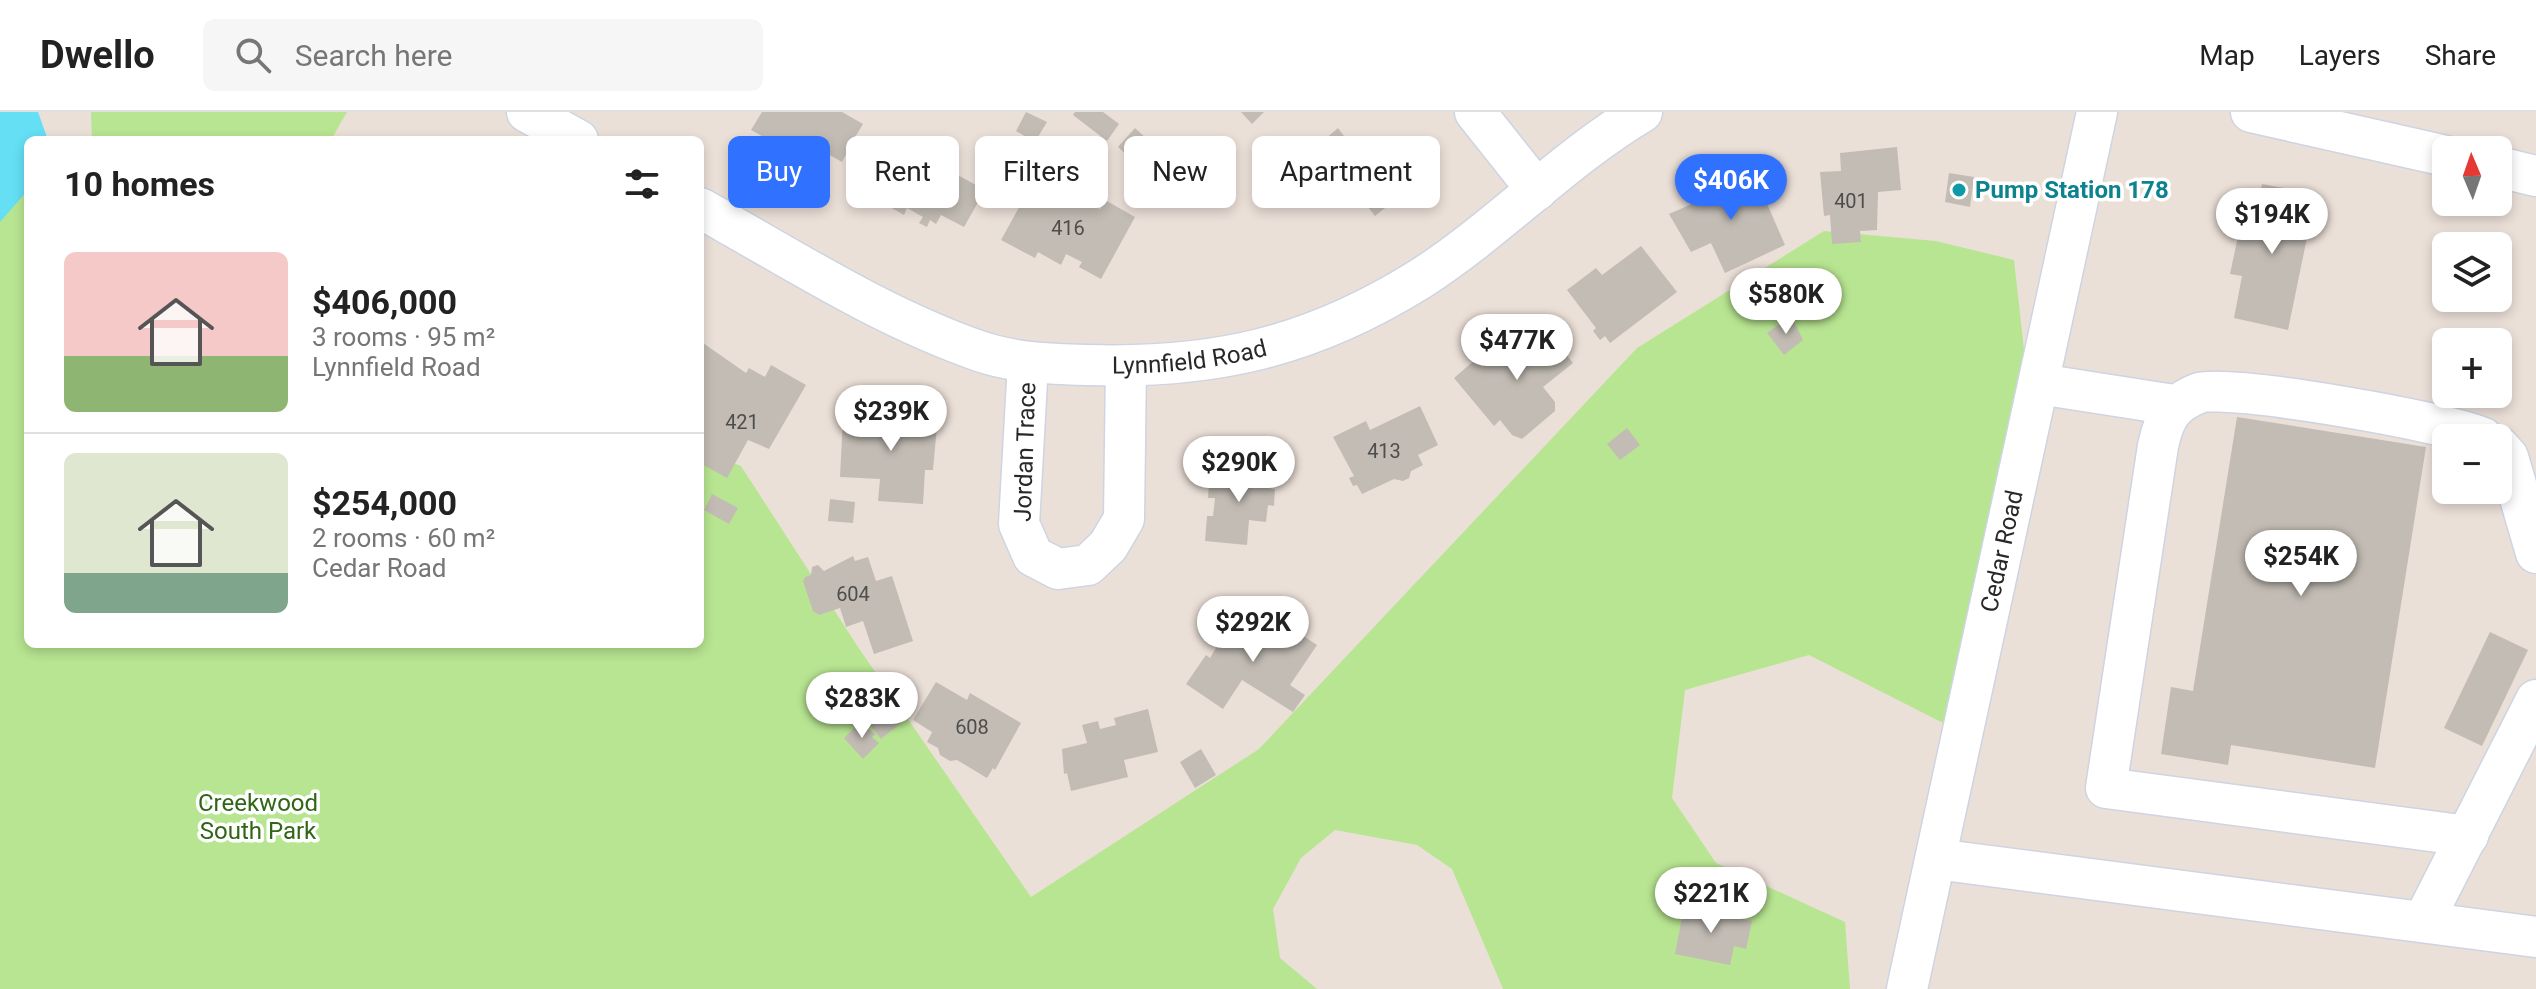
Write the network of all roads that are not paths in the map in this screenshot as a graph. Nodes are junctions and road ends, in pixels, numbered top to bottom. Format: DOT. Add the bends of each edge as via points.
graph roads {
  1 [pos="527,112"];
  2 [pos="1475,112"];
  3 [pos="1642,112"];
  4 [pos="2097,112"];
  5 [pos="2251,112"];
  6 [pos="571,136"];
  7 [pos="2432,153"];
  8 [pos="2512,170"];
  9 [pos="2536,176"];
  10 [pos="1537,190"];
  11 [pos="704,210"];
  12 [pos="1028,363"];
  13 [pos="1126,366"];
  14 [pos="2039,384"];
  15 [pos="2174,405"];
  16 [pos="2433,424"];
  17 [pos="2512,471"];
  18 [pos="2536,553"];
  19 [pos="2536,700"];
  20 [pos="2468,836"];
  21 [pos="1936,859"];
  22 [pos="2423,922"];
  23 [pos="2536,937"];
  24 [pos="1907,989"];
  1 -- 6 [label="street"];
  2 -- 10 [label="street"];
  3 -- 10 [label="street, Lynnfield Road"];
  4 -- 14 [label="street, Cedar Road"];
  5 -- 7 [label="street"];
  8 -- 9 [label="street"];
  10 -- 13 [label="street, Lynnfield Road" via="1421,278 1307,337 1192,363"];
  11 -- 12 [label="street, Lynnfield Road" via="893,317 982,352"];
  12 -- 13 [label="street, Lynnfield Road"];
  12 -- 13 [label="street, Jordan Trace" via="1019,524 1033,556 1058,569 1088,565 1108,546 1124,519"];
  14 -- 15 [label="street"];
  14 -- 21 [label="street, Cedar Road"];
  15 -- 16 [label="street" via="2203,391 2244,392"];
  15 -- 20 [label="street" via="2164,417 2158,446 2106,788"];
  17 -- 18 [label="street"];
  19 -- 20 [label="street"];
  20 -- 22 [label="street"];
  21 -- 22 [label="street"];
  21 -- 24 [label="street, Cedar Road"];
  22 -- 23 [label="street"];
}
